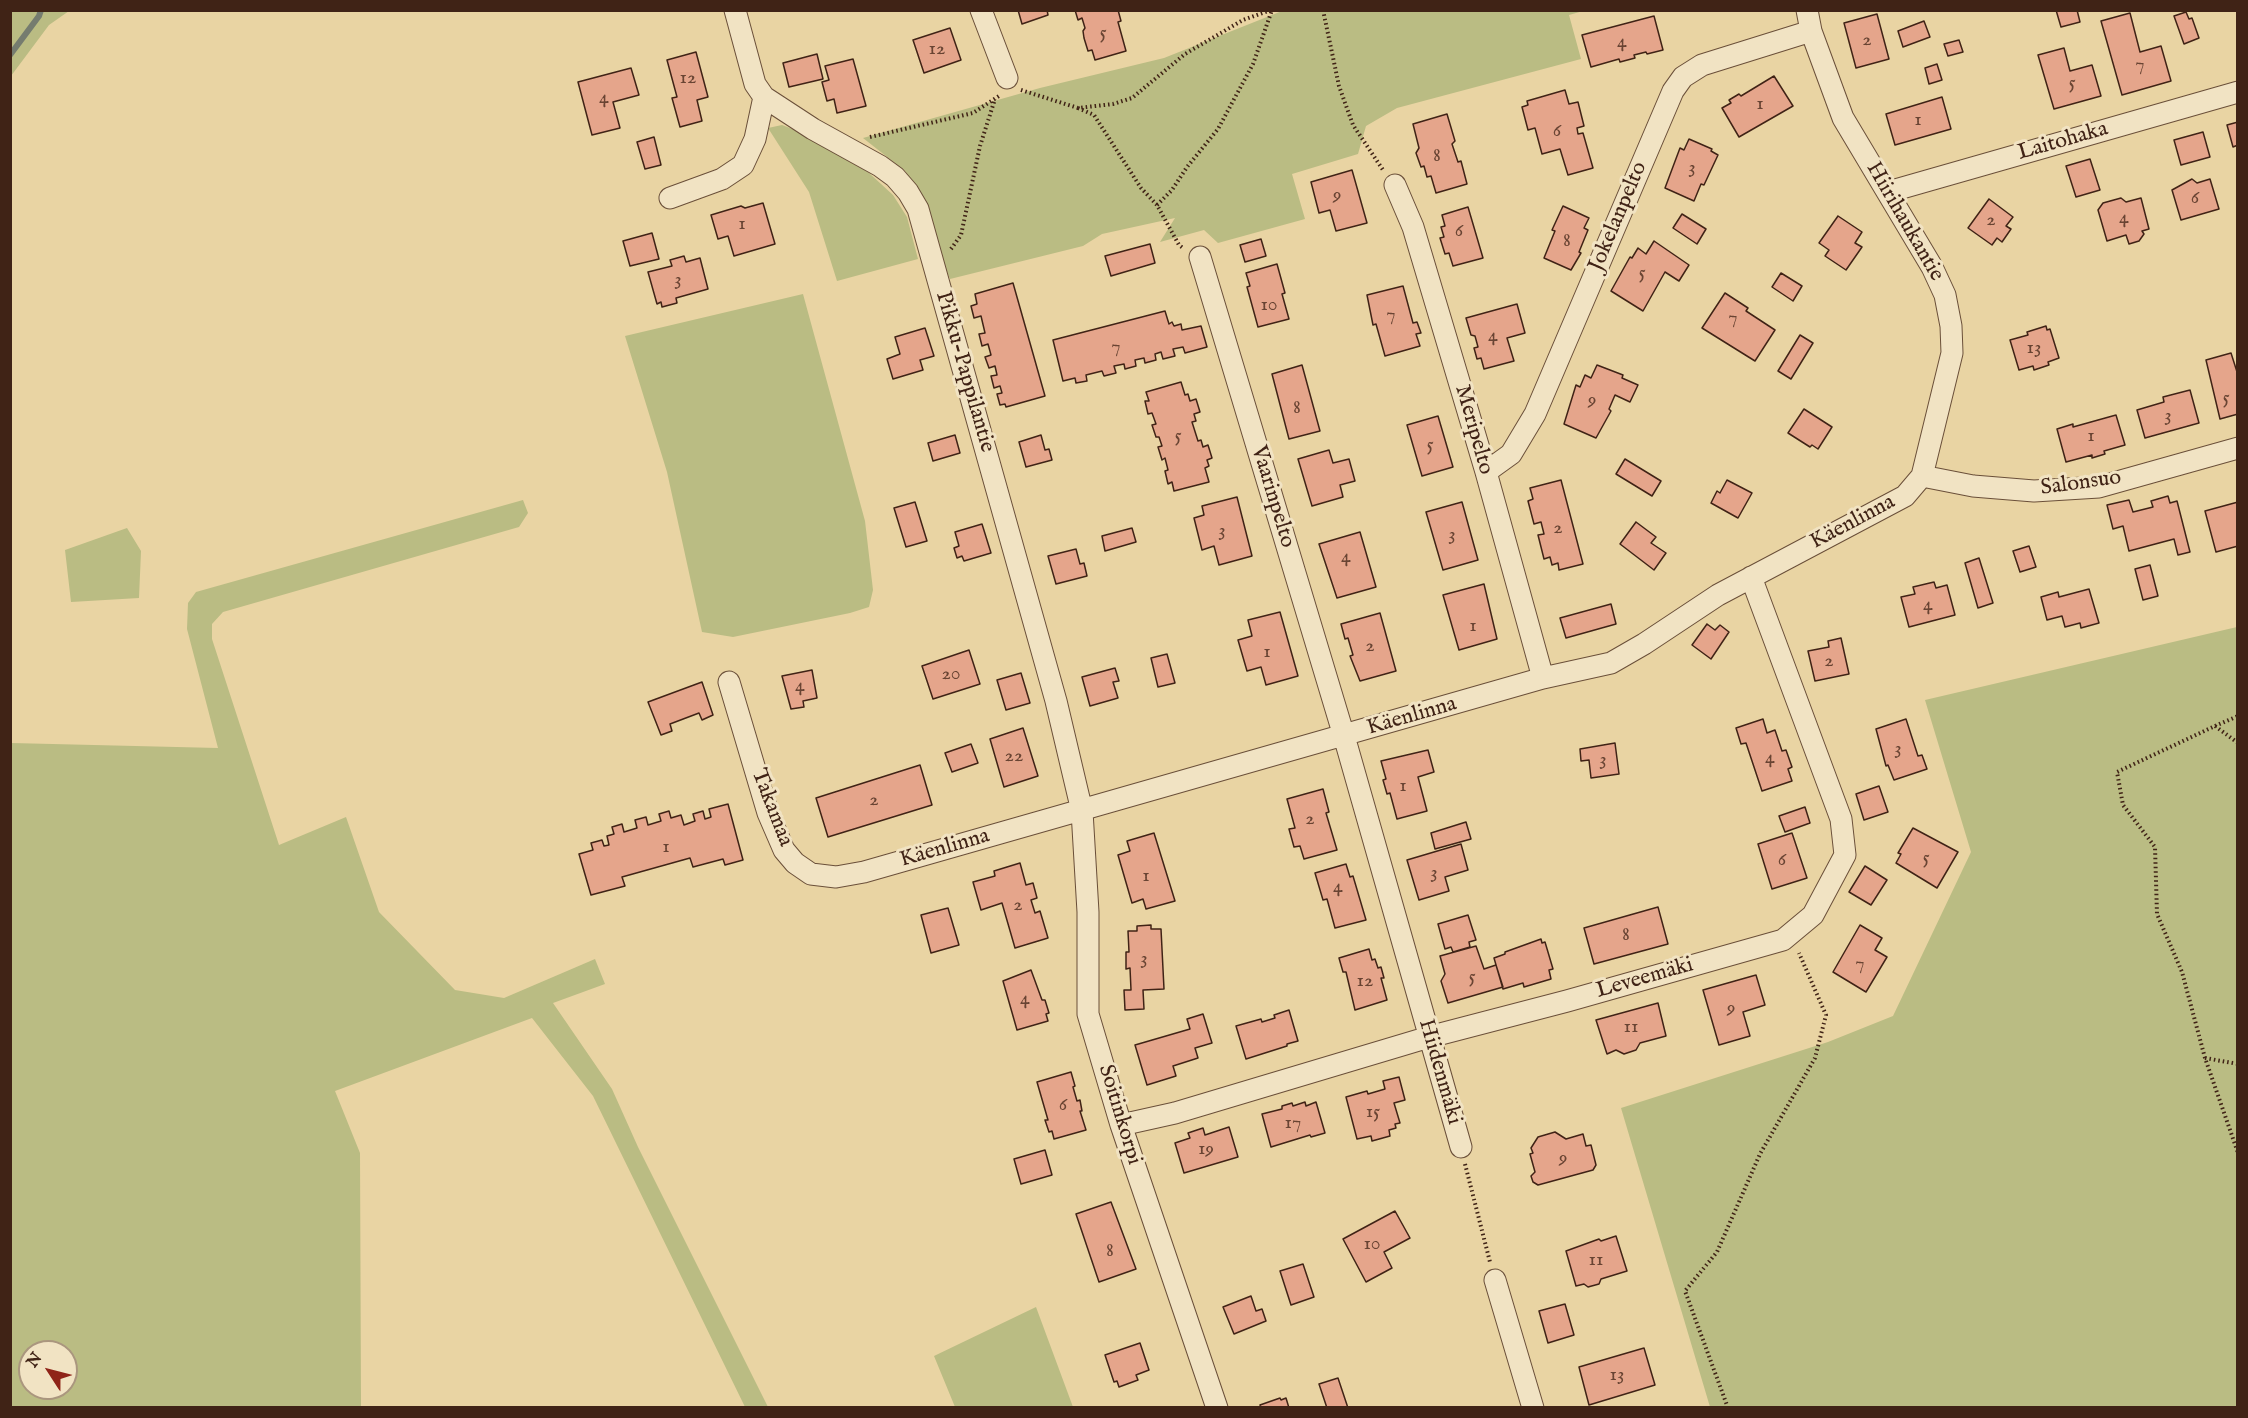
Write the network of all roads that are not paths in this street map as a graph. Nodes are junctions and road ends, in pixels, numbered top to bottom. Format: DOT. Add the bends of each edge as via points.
graph roads {
  1 [pos="735,10"];
  2 [pos="981,10"];
  3 [pos="1806,10"];
  4 [pos="1811,32"];
  5 [pos="1008,89"];
  6 [pos="2238,92"];
  7 [pos="764,97"];
  8 [pos="1395,185"];
  9 [pos="1887,192"];
  10 [pos="670,198"];
  11 [pos="1200,257"];
  12 [pos="2238,448"];
  13 [pos="1486,472"];
  14 [pos="1922,476"];
  15 [pos="1750,577"];
  16 [pos="1543,678"];
  17 [pos="729,682"];
  18 [pos="1344,736"];
  19 [pos="1082,811"];
  20 [pos="864,872"];
  21 [pos="1429,1037"];
  22 [pos="1121,1125"];
  23 [pos="1461,1147"];
  24 [pos="1495,1280"];
  25 [pos="1217,1407"];
  26 [pos="1533,1407"];
  1 -- 7 [label="street" via="755,84"];
  2 -- 5 [label="street"];
  3 -- 4 [label="street, Hiirihaukantie"];
  4 -- 9 [label="street, Hiirihaukantie" via="1843,118"];
  4 -- 13 [label="street, Jokelanpelto" via="1701,65 1683,77 1672,92 1535,414 1511,454"];
  6 -- 9 [label="street, Laitohaka"];
  7 -- 10 [label="street" via="755,139 743,165 722,179"];
  7 -- 19 [label="street, Pikku-Pappilantie" via="880,166 895,177 918,209 1056,701"];
  8 -- 13 [label="street, Meripelto" via="1413,227"];
  9 -- 14 [label="street, Hiirihaukantie" via="1936,276 1945,295 1951,326 1952,353"];
  11 -- 18 [label="street, Vaarinpelto"];
  12 -- 14 [label="street, Salonsuo" via="2099,487 2034,491 1973,486"];
  13 -- 16 [label="street, Meripelto"];
  14 -- 15 [label="street, Käenlinna" via="1905,496"];
  15 -- 16 [label="street, Käenlinna" via="1611,663"];
  15 -- 21 [label="street, Leveemäki" via="1841,819 1845,855 1813,915 1783,940"];
  16 -- 18 [label="street, Käenlinna"];
  17 -- 20 [label="street, Takamaa" via="768,813 784,850 795,864 811,874 836,877"];
  18 -- 19 [label="street, Käenlinna"];
  18 -- 21 [label="street, Hiidenmäki"];
  19 -- 20 [label="street, Käenlinna"];
  19 -- 22 [label="street, Soitinkorpi" via="1088,912 1088,1014"];
  21 -- 22 [label="street, Leveemäki" via="1174,1113"];
  21 -- 23 [label="street, Hiidenmäki"];
  22 -- 25 [label="street, Soitinkorpi"];
  24 -- 26 [label="street"];
}
